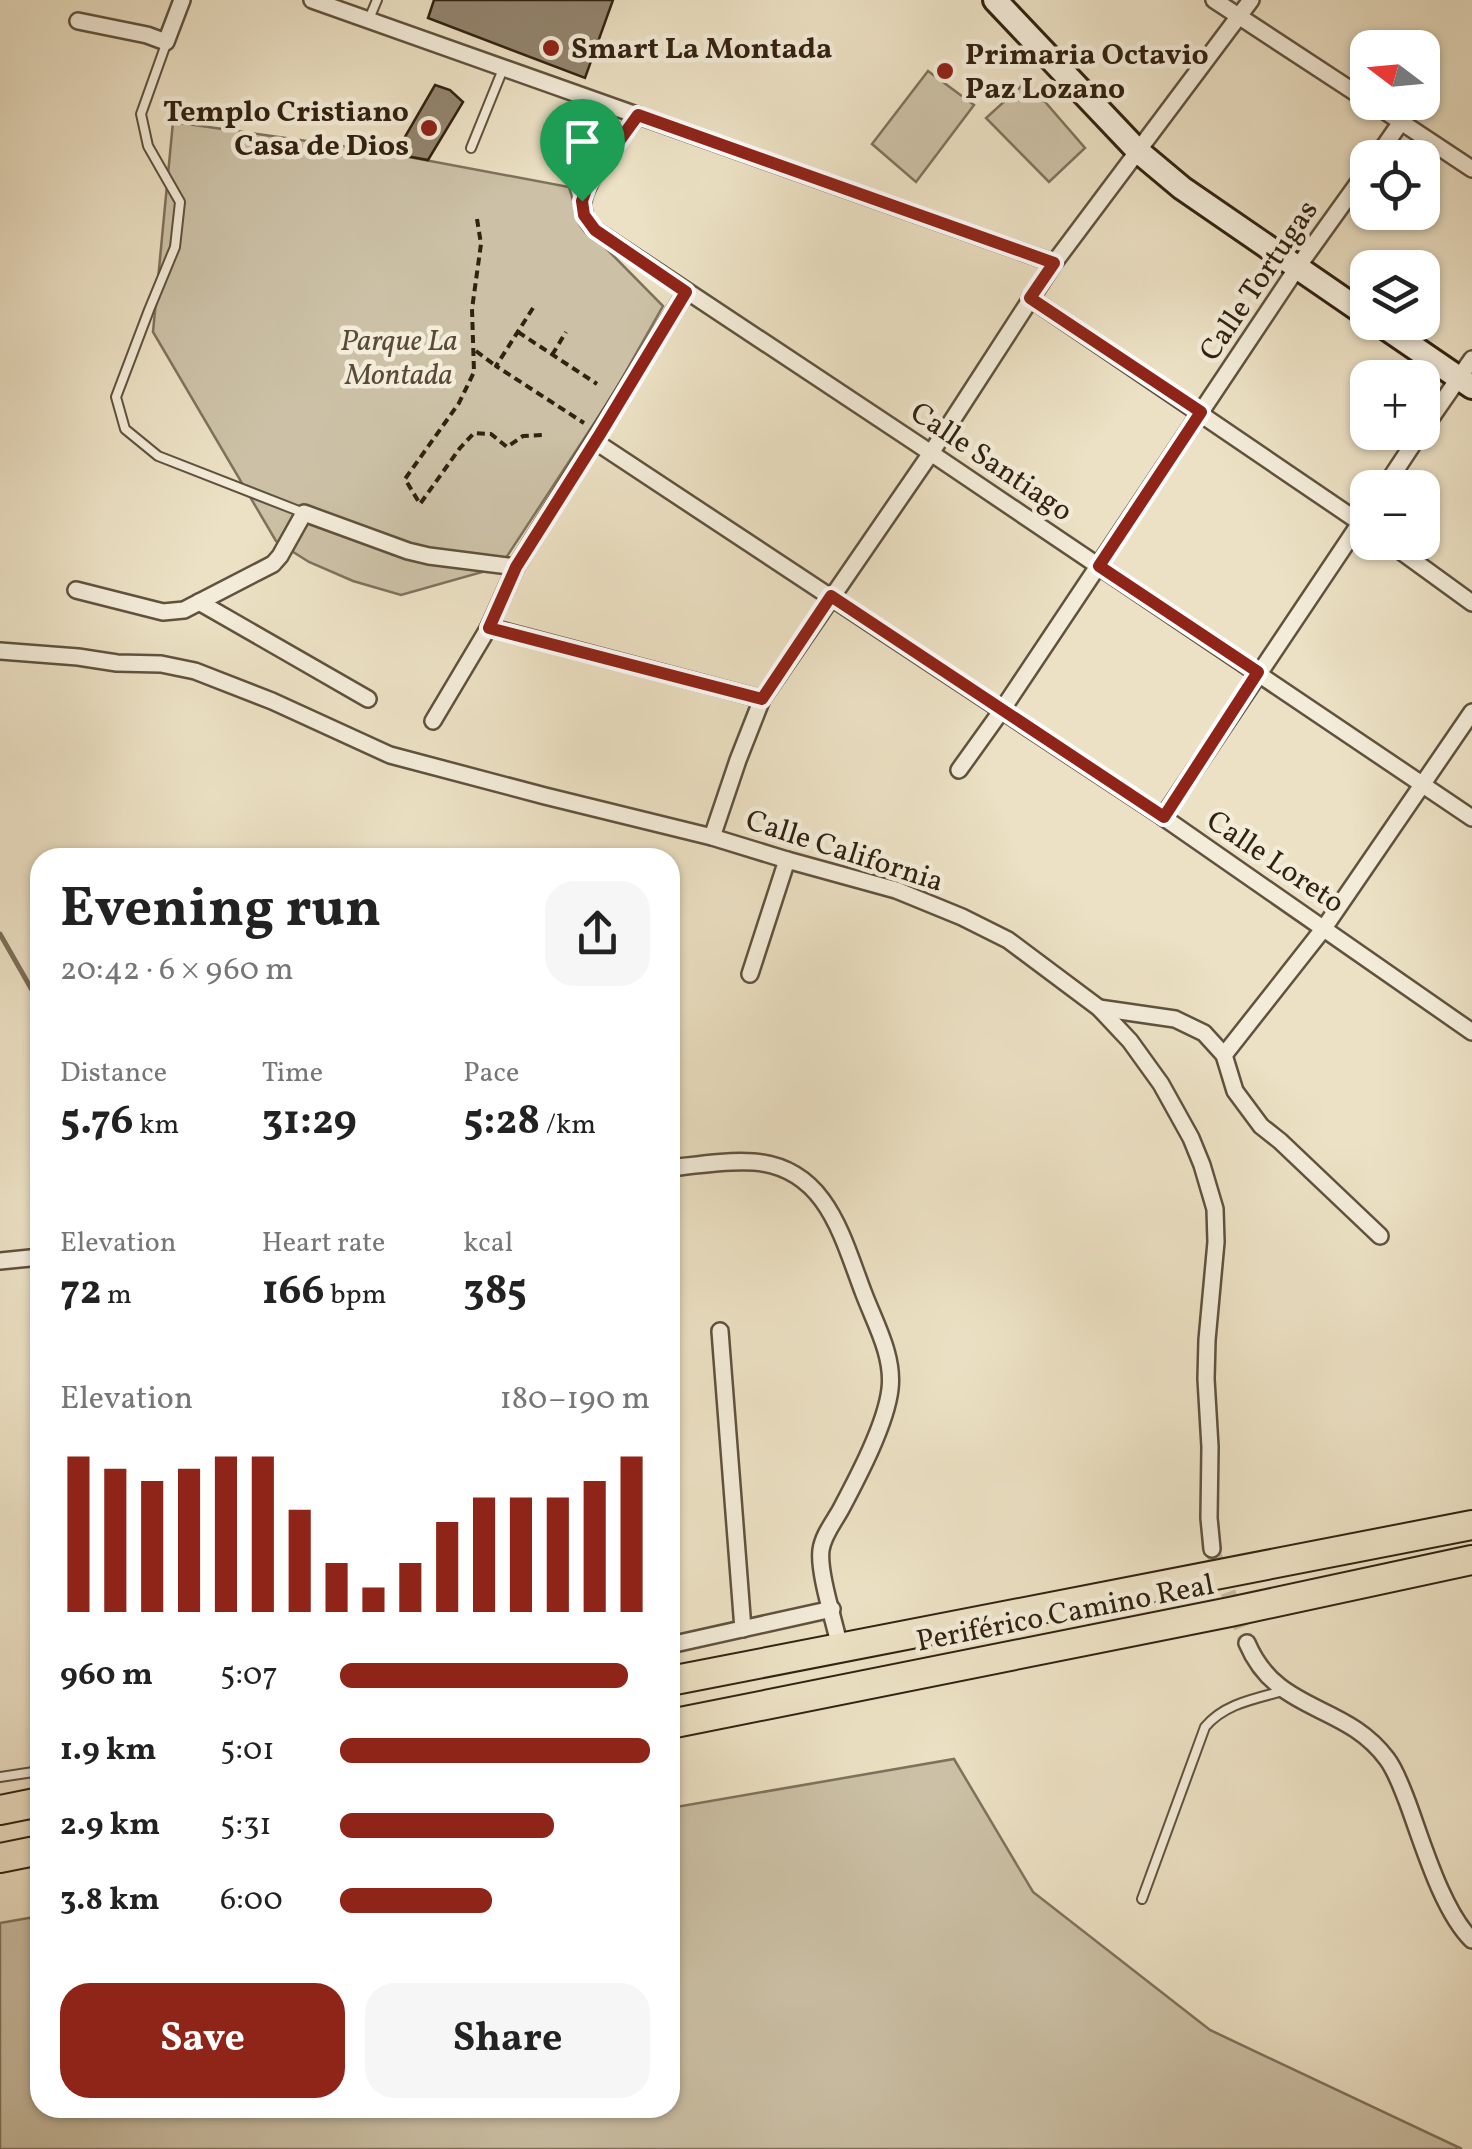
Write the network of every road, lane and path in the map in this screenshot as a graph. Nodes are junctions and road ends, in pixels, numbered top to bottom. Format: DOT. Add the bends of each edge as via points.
graph roads {
  1 [pos="182,0"];
  2 [pos="312,0"];
  3 [pos="376,0"];
  4 [pos="996,0"];
  5 [pos="1214,0"];
  6 [pos="1251,0"];
  7 [pos="1238,17"];
  8 [pos="369,19"];
  9 [pos="78,21"];
  10 [pos="166,42"];
  11 [pos="504,68"];
  12 [pos="1350,90"];
  13 [pos="638,115"];
  14 [pos="1398,120"];
  15 [pos="1401,122"];
  16 [pos="1388,140"];
  17 [pos="471,148"];
  18 [pos="1139,152"];
  19 [pos="1472,169"];
  20 [pos="1350,194"];
  21 [pos="477,219"];
  22 [pos="1054,263"];
  23 [pos="1297,268"];
  24 [pos="686,292"];
  25 [pos="1030,298"];
  26 [pos="1350,304"];
  27 [pos="533,308"];
  28 [pos="518,332"];
  29 [pos="566,332"];
  30 [pos="1408,340"];
  31 [pos="474,350"];
  32 [pos="552,355"];
  33 [pos="496,366"];
  34 [pos="1468,375"];
  35 [pos="597,384"];
  36 [pos="1440,410"];
  37 [pos="1201,412"];
  38 [pos="542,435"];
  39 [pos="598,438"];
  40 [pos="931,453"];
  41 [pos="1350,510"];
  42 [pos="304,512"];
  43 [pos="1350,541"];
  44 [pos="1413,560"];
  45 [pos="1099,566"];
  46 [pos="516,567"];
  47 [pos="76,590"];
  48 [pos="831,596"];
  49 [pos="199,602"];
  50 [pos="1472,603"];
  51 [pos="489,628"];
  52 [pos="0,651"];
  53 [pos="1258,672"];
  54 [pos="368,699"];
  55 [pos="762,699"];
  56 [pos="1002,710"];
  57 [pos="1472,712"];
  58 [pos="433,721"];
  59 [pos="958,770"];
  60 [pos="1422,785"];
  61 [pos="1164,817"];
  62 [pos="1472,818"];
  63 [pos="712,836"];
  64 [pos="787,860"];
  65 [pos="1324,928"];
  66 [pos="750,974"];
  67 [pos="1098,1008"];
  68 [pos="1472,1032"];
  69 [pos="1224,1055"];
  70 [pos="680,1167"];
  71 [pos="1380,1236"];
  72 [pos="30,1258"];
  73 [pos="0,1262"];
  74 [pos="720,1331"];
  75 [pos="1472,1525"];
  76 [pos="1212,1548"];
  77 [pos="1472,1560"];
  78 [pos="832,1610"];
  79 [pos="744,1629"];
  80 [pos="680,1643"];
  81 [pos="1247,1643"];
  82 [pos="840,1648"];
  83 [pos="680,1679"];
  84 [pos="1283,1691"];
  85 [pos="680,1722"];
  86 [pos="30,1772"];
  87 [pos="0,1777"];
  88 [pos="30,1804"];
  89 [pos="0,1810"];
  90 [pos="30,1852"];
  91 [pos="0,1858"];
  92 [pos="1142,1898"];
  93 [pos="1472,1940"];
  1 -- 10 [label="street"];
  2 -- 8 [label="street"];
  3 -- 8 [label="lane"];
  4 -- 18 [label="main road"];
  5 -- 7 [label="street"];
  6 -- 7 [label="street"];
  7 -- 12 [label="street"];
  7 -- 18 [label="street"];
  8 -- 11 [label="street"];
  9 -- 10 [label="street"];
  10 -- 42 [label="lane" via="141,114 148,146 180,202 176,248 116,397 125,429 158,456"];
  11 -- 13 [label="street"];
  11 -- 17 [label="lane"];
  13 -- 22 [label="street"];
  13 -- 24 [label="street, Calle Santiago" via="588,184 584,215 595,230"];
  14 -- 15 [label="street"];
  15 -- 16 [label="street"];
  15 -- 19 [label="street"];
  18 -- 22 [label="street"];
  18 -- 23 [label="main road"];
  20 -- 23 [label="street, Calle Tortugas"];
  21 -- 31 [label="path"];
  22 -- 25 [label="street"];
  23 -- 26 [label="main road"];
  23 -- 37 [label="street, Calle Tortugas"];
  24 -- 39 [label="street"];
  24 -- 40 [label="street, Calle Santiago"];
  25 -- 37 [label="street"];
  25 -- 40 [label="street"];
  27 -- 28 [label="path"];
  28 -- 32 [label="path"];
  28 -- 33 [label="path"];
  29 -- 32 [label="path"];
  30 -- 34 [label="main road"];
  31 -- 33 [label="path"];
  31 -- 38 [label="path" via="474,372 459,403 405,478 420,504 474,432 491,434 507,447 523,436"];
  32 -- 35 [label="path"];
  33 -- 39 [label="path"];
  34 -- 36 [label="street"];
  37 -- 41 [label="street"];
  37 -- 45 [label="street, Calle Tortugas"];
  39 -- 46 [label="street"];
  39 -- 48 [label="street, Calle Loreto"];
  40 -- 45 [label="street, Calle Santiago"];
  40 -- 48 [label="street"];
  42 -- 46 [label="street" via="408,551"];
  42 -- 49 [label="street" via="272,564"];
  43 -- 53 [label="street"];
  44 -- 50 [label="street"];
  45 -- 53 [label="street, Calle Santiago"];
  45 -- 56 [label="street, Calle Tortugas"];
  46 -- 51 [label="street"];
  47 -- 49 [label="street" via="163,612"];
  48 -- 55 [label="street"];
  48 -- 56 [label="street, Calle Loreto"];
  49 -- 54 [label="street"];
  51 -- 55 [label="street"];
  51 -- 58 [label="street"];
  52 -- 63 [label="street, Calle California" via="174,666 390,754"];
  53 -- 60 [label="street, Calle Santiago"];
  53 -- 61 [label="street"];
  55 -- 63 [label="street"];
  56 -- 59 [label="street, Calle Tortugas"];
  56 -- 61 [label="street, Calle Loreto"];
  57 -- 60 [label="street"];
  60 -- 62 [label="street, Calle Santiago"];
  60 -- 65 [label="street"];
  61 -- 65 [label="street, Calle Loreto"];
  63 -- 64 [label="street, Calle California"];
  64 -- 66 [label="street"];
  64 -- 67 [label="street, Calle California" via="896,890 962,917 1008,940"];
  65 -- 68 [label="street, Calle Loreto"];
  65 -- 69 [label="street"];
  67 -- 69 [label="street" via="1175,1019 1204,1033"];
  67 -- 76 [label="street, Calle California" via="1161,1084 1191,1138 1215,1209 1206,1340"];
  69 -- 71 [label="street" via="1235,1091 1261,1126"];
  70 -- 78 [label="street" via="756,1162 800,1177 819,1192 885,1348 892,1370 884,1413 821,1548"];
  72 -- 73 [label="street"];
  74 -- 79 [label="street"];
  75 -- 82 [label="highway, Periférico Camino Real"];
  77 -- 85 [label="highway, Periférico Camino Real"];
  78 -- 79 [label="street"];
  78 -- 82 [label="street"];
  79 -- 80 [label="street"];
  81 -- 84 [label="street"];
  82 -- 83 [label="highway, Periférico Camino Real"];
  84 -- 92 [label="lane" via="1230,1706 1204,1728"];
  84 -- 93 [label="street" via="1363,1734 1389,1761 1453,1918"];
  86 -- 87 [label="lane"];
  88 -- 89 [label="highway"];
  90 -- 91 [label="highway"];
}
